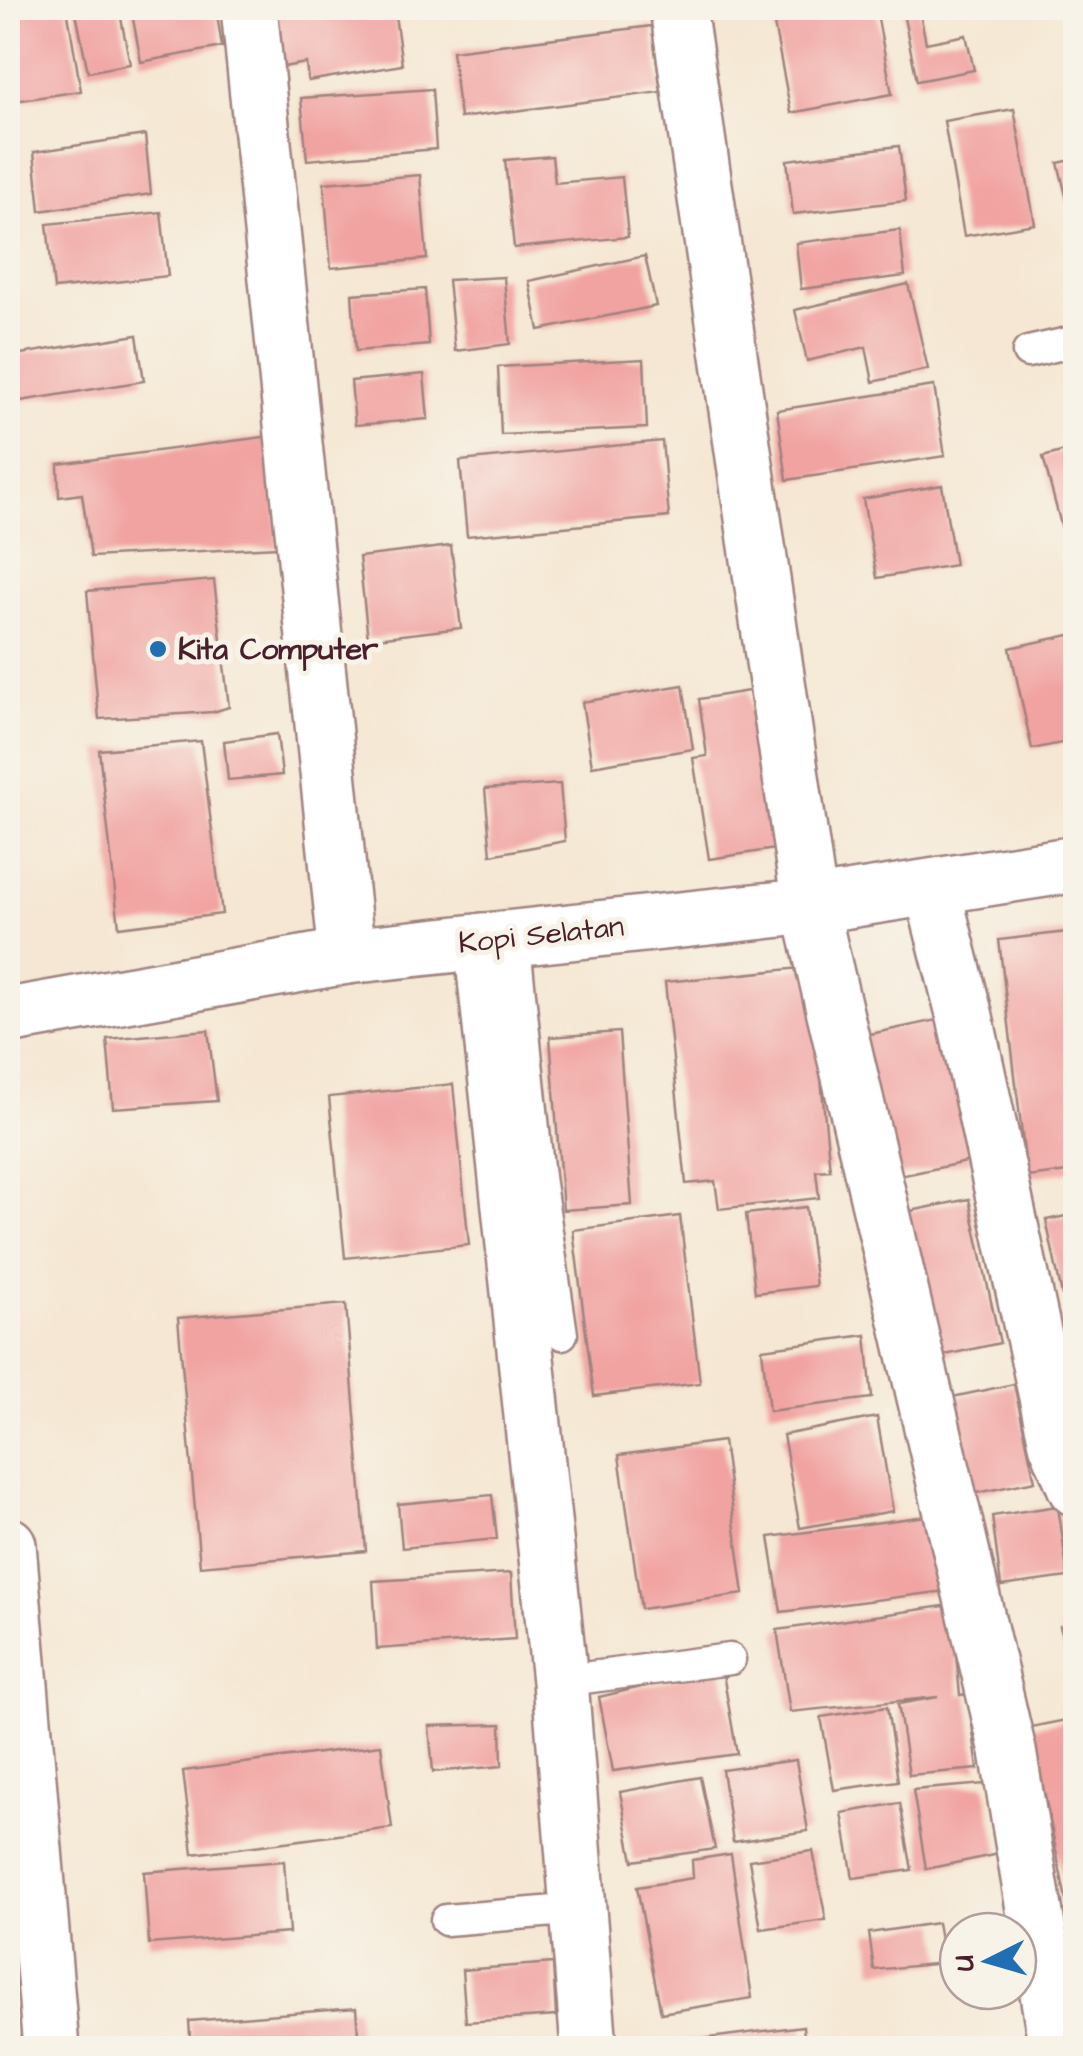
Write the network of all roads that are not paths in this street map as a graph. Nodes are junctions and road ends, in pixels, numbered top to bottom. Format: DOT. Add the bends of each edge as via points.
graph roads {
  1 [pos="249,8"];
  2 [pos="678,8"];
  3 [pos="1076,341"];
  4 [pos="1028,352"];
  5 [pos="1076,864"];
  6 [pos="932,889"];
  7 [pos="810,906"];
  8 [pos="498,938"];
  9 [pos="347,956"];
  10 [pos="8,1016"];
  11 [pos="562,1334"];
  12 [pos="1076,1488"];
  13 [pos="8,1545"];
  14 [pos="730,1658"];
  15 [pos="560,1682"];
  16 [pos="580,1909"];
  17 [pos="446,1920"];
  18 [pos="51,2048"];
  19 [pos="588,2048"];
  20 [pos="1057,2048"];
  1 -- 9 [label="street"];
  2 -- 7 [label="street"];
  3 -- 4 [label="lane"];
  5 -- 6 [label="street, Kopi Selatan"];
  6 -- 7 [label="street, Kopi Selatan"];
  6 -- 12 [label="street" via="1052,1424"];
  7 -- 8 [label="street, Kopi Selatan"];
  7 -- 20 [label="street" via="1008,1751"];
  8 -- 9 [label="street, Kopi Selatan"];
  8 -- 11 [label="lane"];
  8 -- 15 [label="street"];
  9 -- 10 [label="street, Kopi Selatan"];
  13 -- 18 [label="street"];
  14 -- 15 [label="lane"];
  15 -- 16 [label="street"];
  16 -- 17 [label="lane"];
  16 -- 19 [label="street"];
}
